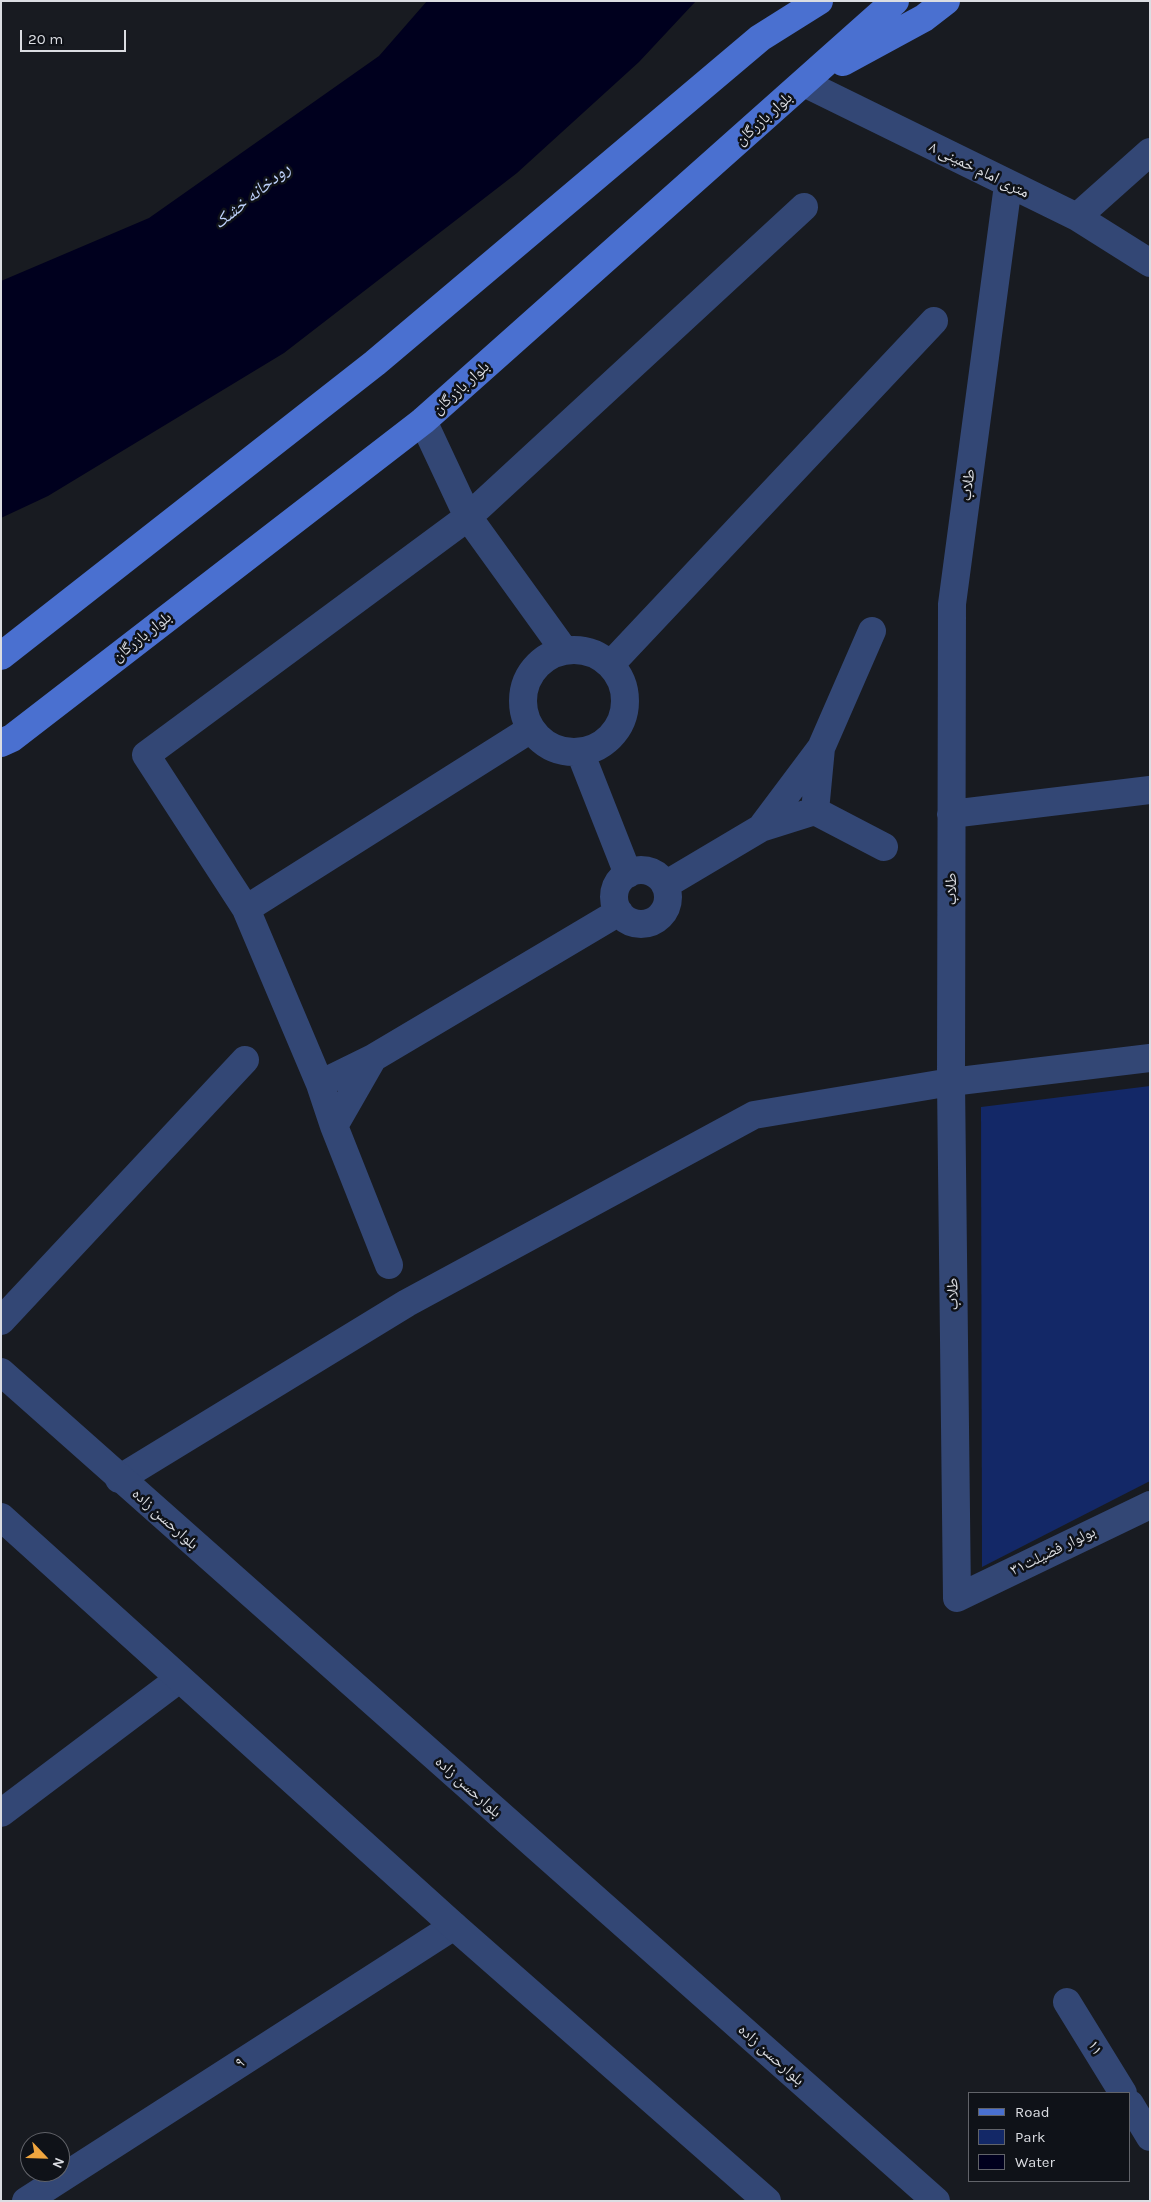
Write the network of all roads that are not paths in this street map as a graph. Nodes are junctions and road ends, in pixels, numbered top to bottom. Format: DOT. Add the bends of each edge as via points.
graph roads {
  1 [pos="805,1"];
  2 [pos="819,1"];
  3 [pos="895,1"];
  4 [pos="946,1"];
  5 [pos="760,38"];
  6 [pos="804,83"];
  7 [pos="1150,152"];
  8 [pos="1008,184"];
  9 [pos="804,207"];
  10 [pos="1077,217"];
  11 [pos="1150,263"];
  12 [pos="934,321"];
  13 [pos="423,421"];
  14 [pos="468,516"];
  15 [pos="872,631"];
  16 [pos="564,650"];
  17 [pos="1,656"];
  18 [pos="611,664"];
  19 [pos="531,729"];
  20 [pos="1,743"];
  21 [pos="821,748"];
  22 [pos="580,752"];
  23 [pos="1150,790"];
  24 [pos="815,811"];
  25 [pos="951,814"];
  26 [pos="761,828"];
  27 [pos="884,847"];
  28 [pos="628,874"];
  29 [pos="665,885"];
  30 [pos="246,909"];
  31 [pos="619,912"];
  32 [pos="373,1058"];
  33 [pos="1150,1058"];
  34 [pos="246,1060"];
  35 [pos="951,1082"];
  36 [pos="320,1084"];
  37 [pos="334,1126"];
  38 [pos="389,1265"];
  39 [pos="1,1321"];
  40 [pos="1,1372"];
  41 [pos="119,1478"];
  42 [pos="1150,1504"];
  43 [pos="2,1518"];
  44 [pos="957,1598"];
  45 [pos="178,1679"];
  46 [pos="1,1813"];
  47 [pos="454,1926"];
  48 [pos="1067,2002"];
  49 [pos="1122,2092"];
  50 [pos="1131,2106"];
  51 [pos="1150,2137"];
  52 [pos="26,2201"];
  53 [pos="767,2201"];
  54 [pos="936,2201"];
  1 -- 5 [label="main road"];
  2 -- 5 [label="main road"];
  3 -- 6 [label="main road, بلوار بازرگان"];
  4 -- 6 [label="main road" via="924,18"];
  5 -- 17 [label="main road" via="375,363"];
  6 -- 8 [label="street, ۸ متری امام خمینی"];
  6 -- 13 [label="main road, بلوار بازرگان"];
  7 -- 10 [label="street"];
  8 -- 10 [label="street, ۸ متری امام خمینی"];
  8 -- 25 [label="street, طلاب" via="952,604"];
  9 -- 14 [label="street"];
  10 -- 11 [label="street, ۸ متری امام خمینی"];
  12 -- 18 [label="street"];
  13 -- 14 [label="street"];
  13 -- 20 [label="main road, بلوار بازرگان" via="12,738"];
  14 -- 16 [label="street"];
  14 -- 30 [label="street" via="146,755"];
  15 -- 21 [label="street"];
  16 -- 18 [label="street" via="597,654"];
  16 -- 19 [label="street" via="549,655 526,680 524,714"];
  18 -- 22 [label="street" via="626,693 625,710 609,738 596,748"];
  19 -- 22 [label="street" via="552,747 565,752"];
  19 -- 30 [label="street"];
  21 -- 24 [label="street"];
  21 -- 26 [label="street"];
  22 -- 28 [label="street"];
  23 -- 25 [label="street"];
  24 -- 26 [label="street"];
  24 -- 27 [label="street"];
  25 -- 35 [label="street, طلاب"];
  26 -- 29 [label="street"];
  28 -- 29 [label="street" via="645,870"];
  28 -- 31 [label="street" via="617,886 615,904"];
  29 -- 31 [label="street" via="668,902 659,918 651,923 633,923"];
  30 -- 36 [label="street"];
  31 -- 32 [label="street"];
  32 -- 36 [label="street"];
  32 -- 37 [label="street"];
  33 -- 35 [label="street"];
  34 -- 39 [label="street"];
  35 -- 41 [label="street" via="754,1116 406,1303"];
  35 -- 44 [label="street, طلاب"];
  36 -- 37 [label="street"];
  37 -- 38 [label="street"];
  40 -- 41 [label="street, بلوارحسن زاده"];
  41 -- 54 [label="street, بلوارحسن زاده"];
  42 -- 44 [label="street, بولوار فضیلت۳۱"];
  43 -- 45 [label="street"];
  45 -- 46 [label="street"];
  45 -- 47 [label="street"];
  47 -- 52 [label="street, ۹"];
  47 -- 53 [label="street"];
  48 -- 49 [label="street, ۱۱"];
  50 -- 51 [label="street"];
}
